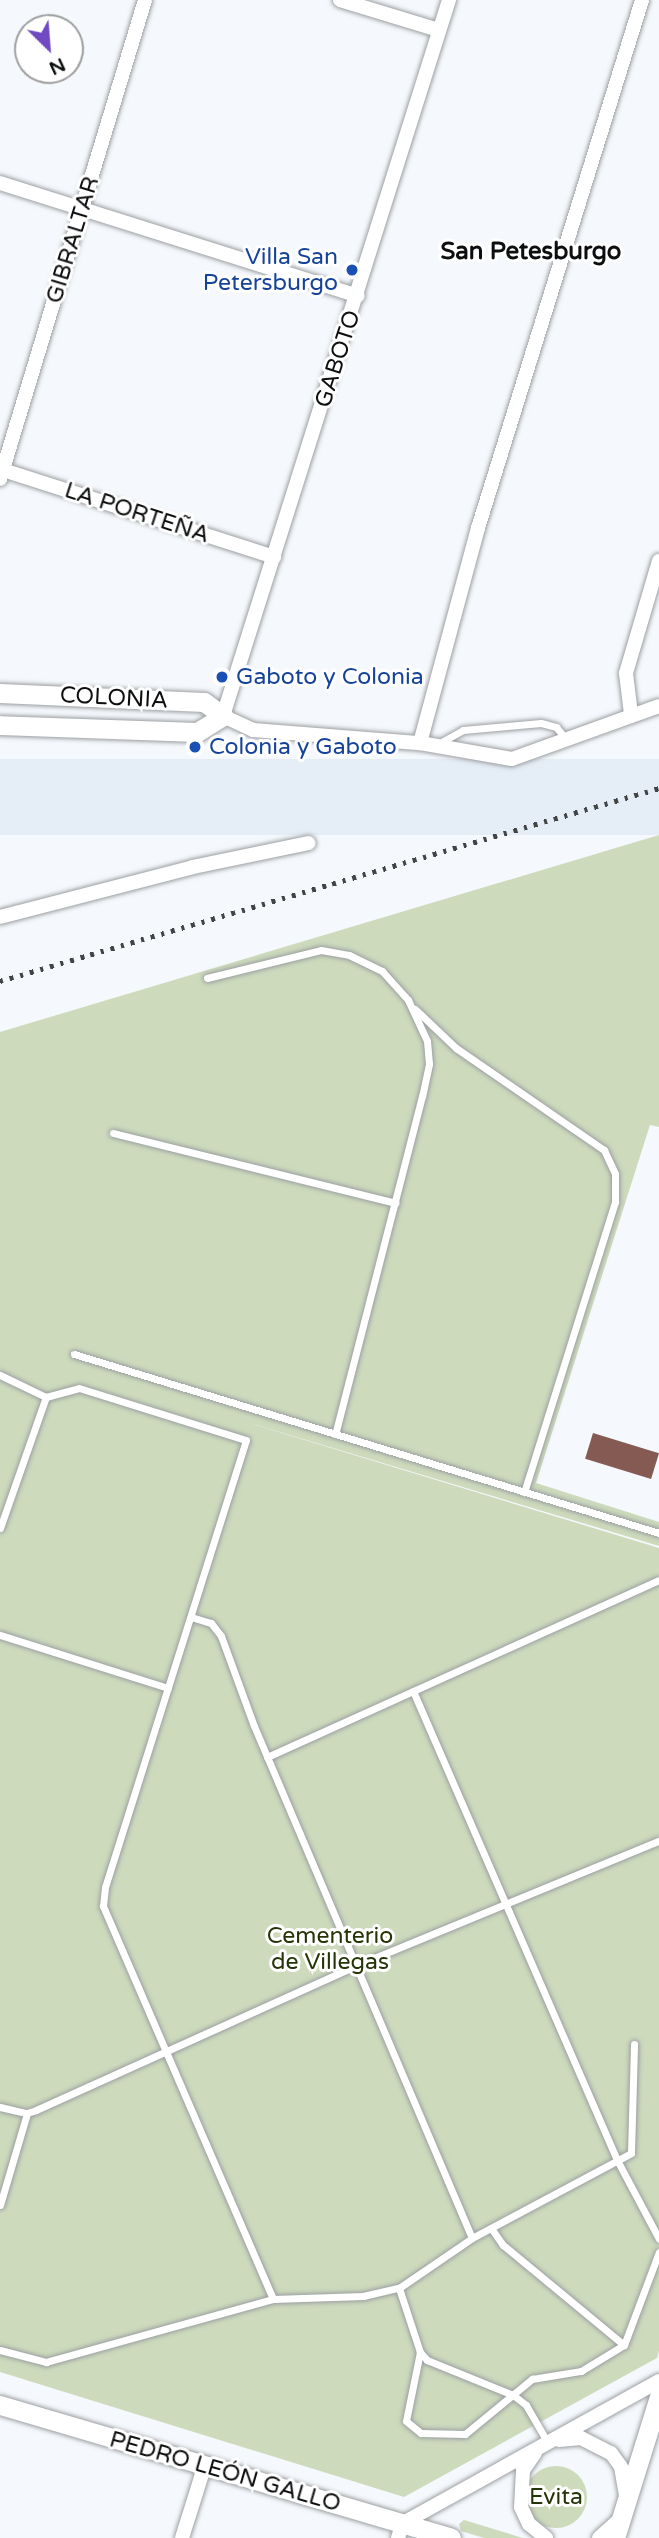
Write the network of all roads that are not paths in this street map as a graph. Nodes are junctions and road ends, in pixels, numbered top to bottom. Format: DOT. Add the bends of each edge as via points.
graph roads {
  1 [pos="145,0"];
  2 [pos="340,0"];
  3 [pos="449,0"];
  4 [pos="642,0"];
  5 [pos="439,30"];
  6 [pos="0,183"];
  7 [pos="82,208"];
  8 [pos="358,296"];
  9 [pos="1,473"];
  10 [pos="274,557"];
  11 [pos="659,561"];
  12 [pos="0,693"];
  13 [pos="659,706"];
  14 [pos="631,713"];
  15 [pos="223,716"];
  16 [pos="0,725"];
  17 [pos="566,740"];
  18 [pos="420,743"];
  19 [pos="436,745"];
  20 [pos="309,843"];
  21 [pos="0,917"];
  22 [pos="207,978"];
  23 [pos="408,1000"];
  24 [pos="113,1133"];
  25 [pos="395,1203"];
  26 [pos="74,1354"];
  27 [pos="0,1375"];
  28 [pos="46,1397"];
  29 [pos="335,1434"];
  30 [pos="524,1492"];
  31 [pos="0,1528"];
  32 [pos="659,1533"];
  33 [pos="659,1580"];
  34 [pos="191,1616"];
  35 [pos="0,1635"];
  36 [pos="168,1688"];
  37 [pos="413,1691"];
  38 [pos="267,1757"];
  39 [pos="659,1841"];
  40 [pos="503,1902"];
  41 [pos="355,1966"];
  42 [pos="634,2044"];
  43 [pos="166,2049"];
  44 [pos="0,2107"];
  45 [pos="27,2113"];
  46 [pos="617,2160"];
  47 [pos="0,2205"];
  48 [pos="491,2228"];
  49 [pos="472,2238"];
  50 [pos="659,2239"];
  51 [pos="659,2252"];
  52 [pos="400,2288"];
  53 [pos="273,2299"];
  54 [pos="624,2345"];
  55 [pos="0,2350"];
  56 [pos="420,2352"];
  57 [pos="659,2381"];
  58 [pos="513,2395"];
  59 [pos="659,2397"];
  60 [pos="0,2405"];
  61 [pos="548,2443"];
  62 [pos="204,2468"];
  63 [pos="622,2516"];
  64 [pos="400,2530"];
  65 [pos="182,2538"];
  66 [pos="451,2538"];
  67 [pos="546,2538"];
  68 [pos="599,2538"];
  69 [pos="615,2538"];
  1 -- 7 [label="street, GIBRALTAR"];
  2 -- 5 [label="street"];
  3 -- 5 [label="street, GABOTO"];
  4 -- 18 [label="street" via="478,528"];
  5 -- 8 [label="street, GABOTO"];
  6 -- 7 [label="street"];
  7 -- 8 [label="street"];
  7 -- 9 [label="street, GIBRALTAR"];
  8 -- 10 [label="street, GABOTO"];
  9 -- 10 [label="street, LA PORTEÑA"];
  10 -- 15 [label="street, GABOTO"];
  11 -- 14 [label="street" via="626,673"];
  12 -- 15 [label="street, COLONIA" via="204,702"];
  13 -- 14 [label="street"];
  14 -- 17 [label="street"];
  15 -- 16 [label="street, COLONIA" via="197,732"];
  15 -- 18 [label="street, COLONIA" via="253,730"];
  17 -- 19 [label="street, COLONIA" via="504,759"];
  17 -- 19 [label="lane" via="556,727 541,723 463,730"];
  18 -- 19 [label="street, COLONIA"];
  20 -- 21 [label="street" via="181,870"];
  22 -- 23 [label="lane" via="271,959 337,952 382,971"];
  23 -- 25 [label="lane" via="427,1041 429,1064"];
  23 -- 30 [label="lane" via="456,1048 604,1150 615,1174 615,1202"];
  24 -- 25 [label="lane"];
  25 -- 29 [label="lane"];
  26 -- 29 [label="lane"];
  27 -- 28 [label="lane"];
  28 -- 31 [label="lane"];
  28 -- 34 [label="lane" via="79,1388 246,1440"];
  29 -- 30 [label="lane"];
  30 -- 32 [label="lane"];
  33 -- 37 [label="lane"];
  34 -- 36 [label="lane"];
  34 -- 38 [label="lane" via="217,1629"];
  35 -- 36 [label="lane"];
  36 -- 43 [label="lane" via="103,1896 106,1913"];
  37 -- 38 [label="lane"];
  37 -- 40 [label="lane"];
  38 -- 41 [label="lane"];
  39 -- 40 [label="lane"];
  40 -- 41 [label="lane"];
  40 -- 46 [label="lane"];
  41 -- 43 [label="lane"];
  41 -- 49 [label="lane"];
  42 -- 46 [label="lane" via="634,2148"];
  43 -- 45 [label="lane"];
  43 -- 53 [label="lane"];
  44 -- 45 [label="lane"];
  45 -- 47 [label="lane"];
  46 -- 48 [label="lane"];
  46 -- 50 [label="lane"];
  48 -- 49 [label="lane"];
  48 -- 54 [label="lane" via="503,2245"];
  49 -- 52 [label="lane"];
  51 -- 54 [label="lane"];
  52 -- 53 [label="lane" via="363,2296"];
  52 -- 56 [label="lane"];
  53 -- 55 [label="lane" via="46,2362"];
  54 -- 58 [label="lane" via="580,2371 532,2379"];
  56 -- 58 [label="lane" via="437,2366"];
  56 -- 58 [label="lane" via="405,2411 406,2421 421,2433 465,2434"];
  57 -- 61 [label="street"];
  58 -- 61 [label="lane" via="526,2405"];
  59 -- 63 [label="street"];
  60 -- 62 [label="street, PEDRO LEÓN GALLO"];
  61 -- 63 [label="street" via="581,2438 611,2453 626,2483"];
  61 -- 64 [label="street"];
  61 -- 67 [label="street" via="523,2470 518,2488 529,2524"];
  62 -- 64 [label="street, PEDRO LEÓN GALLO"];
  62 -- 65 [label="street"];
  63 -- 68 [label="street"];
  63 -- 69 [label="street"];
  64 -- 66 [label="street, PEDRO LEÓN GALLO"];
}
